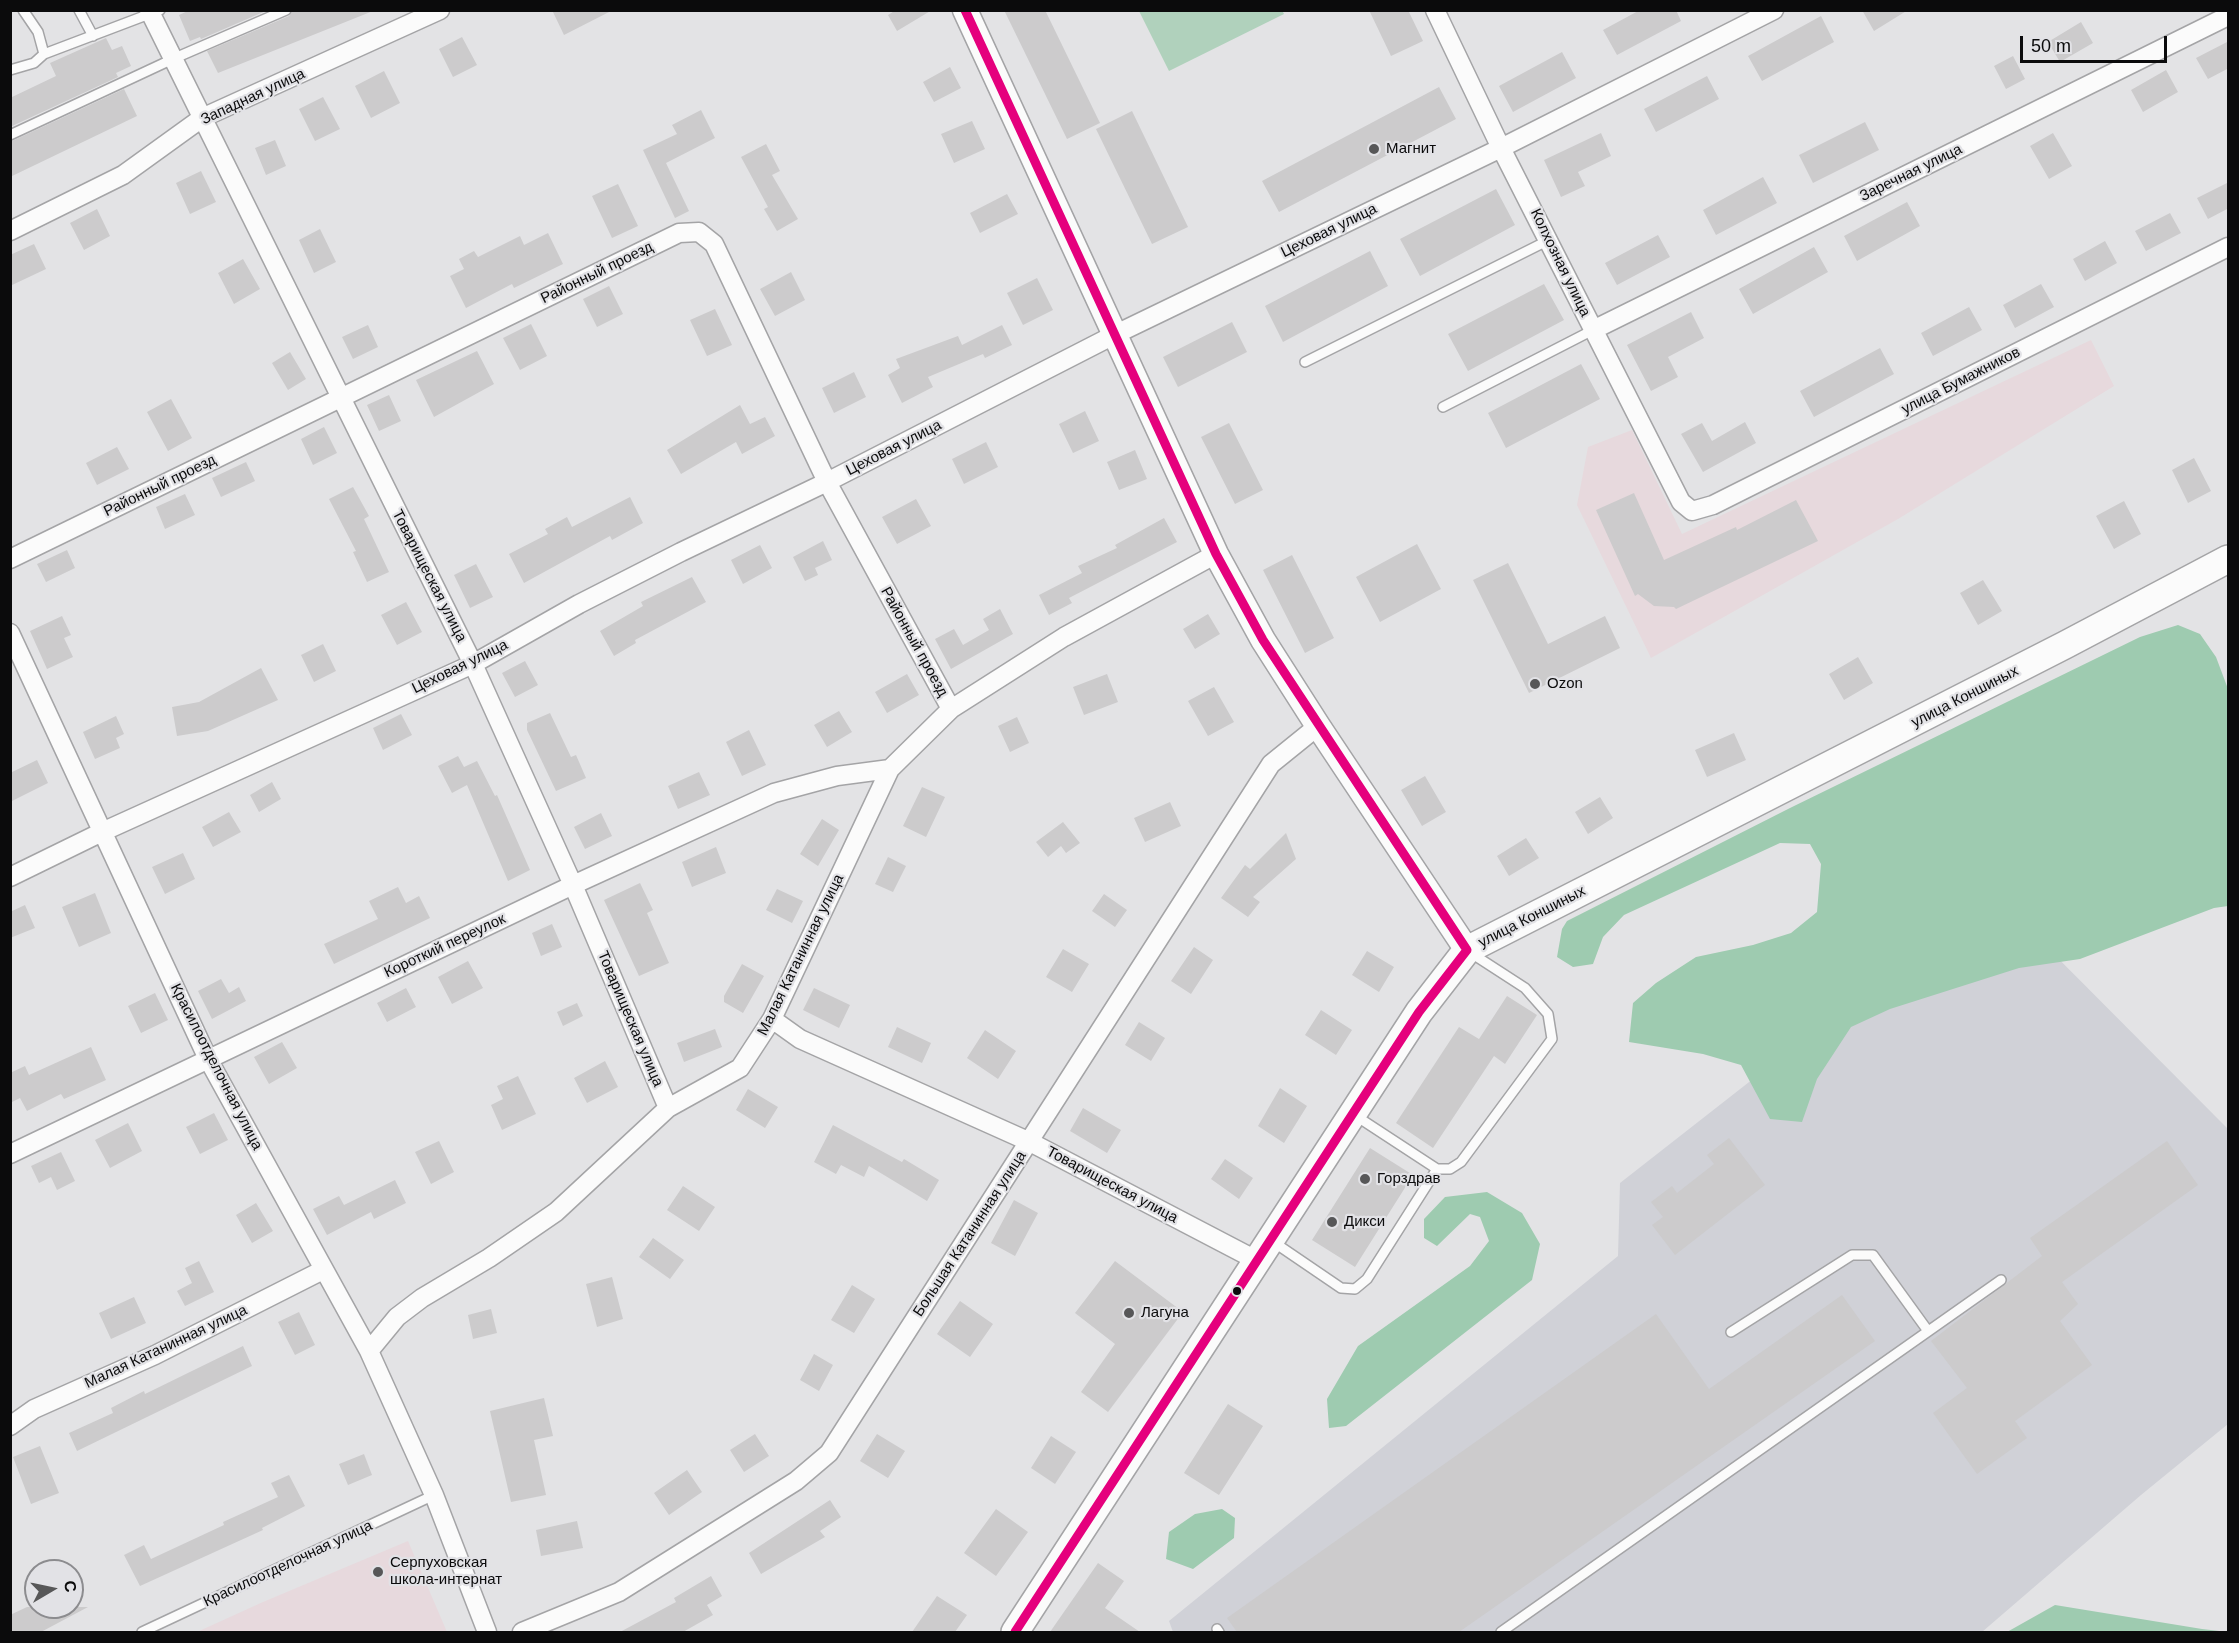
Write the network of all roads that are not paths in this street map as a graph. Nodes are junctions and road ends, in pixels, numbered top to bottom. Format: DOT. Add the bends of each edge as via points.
graph roads {
  1 [pos="23,10"];
  2 [pos="79,10"];
  3 [pos="286,10"];
  4 [pos="440,10"];
  5 [pos="965,10"];
  6 [pos="1435,10"];
  7 [pos="1774,10"];
  8 [pos="153,12"];
  9 [pos="2229,16"];
  10 [pos="93,36"];
  11 [pos="44,54"];
  12 [pos="174,58"];
  13 [pos="10,70"];
  14 [pos="202,118"];
  15 [pos="10,135"];
  16 [pos="1501,148"];
  17 [pos="10,231"];
  18 [pos="1549,240"];
  19 [pos="2229,247"];
  20 [pos="1593,330"];
  21 [pos="1114,335"];
  22 [pos="1305,362"];
  23 [pos="340,398"];
  24 [pos="1443,407"];
  25 [pos="827,482"];
  26 [pos="1692,511"];
  27 [pos="1216,554"];
  28 [pos="10,559"];
  29 [pos="2229,559"];
  30 [pos="10,633"];
  31 [pos="473,664"];
  32 [pos="951,709"];
  33 [pos="1318,726"];
  34 [pos="890,769"];
  35 [pos="102,832"];
  36 [pos="10,878"];
  37 [pos="573,885"];
  38 [pos="1467,950"];
  39 [pos="772,1019"];
  40 [pos="208,1059"];
  41 [pos="668,1108"];
  42 [pos="1352,1114"];
  43 [pos="1030,1142"];
  44 [pos="10,1154"];
  45 [pos="1437,1169"];
  46 [pos="1263,1250"];
  47 [pos="323,1270"];
  48 [pos="2001,1280"];
  49 [pos="1928,1331"];
  50 [pos="1731,1332"];
  51 [pos="369,1351"];
  52 [pos="10,1426"];
  53 [pos="434,1495"];
  54 [pos="142,1632"];
  55 [pos="487,1632"];
  56 [pos="522,1632"];
  57 [pos="1015,1632"];
  58 [pos="1501,1632"];
  1 -- 11 [label="lane" via="38,32"];
  2 -- 10 [label="lane"];
  3 -- 12 [label="lane"];
  4 -- 14 [label="street, Западная улица"];
  5 -- 21 [label="street"];
  6 -- 16 [label="street, Колхозная улица"];
  7 -- 16 [label="street, Цеховая улица"];
  8 -- 10 [label="lane"];
  8 -- 12 [label="street, Товарищеская улица"];
  9 -- 20 [label="street, Заречная улица"];
  10 -- 11 [label="lane"];
  11 -- 13 [label="lane" via="34,63"];
  12 -- 14 [label="street, Товарищеская улица"];
  12 -- 15 [label="lane"];
  14 -- 17 [label="street, Западная улица" via="123,175"];
  14 -- 23 [label="street, Товарищеская улица"];
  16 -- 18 [label="street, Колхозная улица"];
  16 -- 21 [label="street, Цеховая улица"];
  18 -- 20 [label="street, Колхозная улица"];
  18 -- 22 [label="lane"];
  19 -- 26 [label="street, улица Бумажников" via="1713,505"];
  20 -- 24 [label="lane"];
  20 -- 26 [label="street, Колхозная улица" via="1681,502"];
  21 -- 25 [label="street, Цеховая улица"];
  21 -- 27 [label="street"];
  23 -- 25 [label="street, Районный проезд" via="679,233 699,232 714,244"];
  23 -- 28 [label="street, Районный проезд"];
  23 -- 31 [label="street, Товарищеская улица"];
  25 -- 31 [label="street, Цеховая улица" via="579,604"];
  25 -- 32 [label="street, Районный проезд"];
  27 -- 32 [label="street, Малая Катанинная улица" via="1064,637"];
  27 -- 33 [label="street" via="1263,640"];
  29 -- 38 [label="main road, улица Коншиных"];
  30 -- 35 [label="street, Красилоотделочная улица"];
  31 -- 35 [label="street, Цеховая улица"];
  31 -- 37 [label="street, Товарищеская улица"];
  32 -- 34 [label="street, Малая Катанинная улица"];
  33 -- 38 [label="street"];
  33 -- 43 [label="street, Большая Катанинная улица" via="1271,764"];
  34 -- 37 [label="street, Короткий переулок" via="837,776 774,793"];
  34 -- 39 [label="street, Малая Катанинная улица"];
  35 -- 36 [label="street, Цеховая улица"];
  35 -- 40 [label="street, Красилоотделочная улица"];
  37 -- 40 [label="street, Короткий переулок"];
  37 -- 41 [label="street, Товарищеская улица"];
  38 -- 42 [label="main road, улица Коншиных" via="1419,1012"];
  38 -- 45 [label="lane" via="1525,988 1548,1014 1552,1039 1461,1162 1450,1169"];
  39 -- 41 [label="street, Малая Катанинная улица" via="740,1068"];
  39 -- 43 [label="street, Товарищеская улица" via="800,1039"];
  40 -- 44 [label="street, Короткий переулок"];
  40 -- 47 [label="street, Красилоотделочная улица"];
  41 -- 51 [label="street, Малая Катанинная улица" via="556,1212 422,1298 397,1317"];
  42 -- 45 [label="lane"];
  42 -- 46 [label="main road, улица Коншиных"];
  43 -- 46 [label="street, Товарищеская улица"];
  43 -- 56 [label="street, Большая Катанинная улица" via="829,1453 796,1481 619,1592"];
  45 -- 46 [label="lane" via="1367,1279 1355,1289 1341,1288"];
  46 -- 57 [label="main road, улица Коншиных"];
  47 -- 51 [label="street, Красилоотделочная улица"];
  47 -- 52 [label="street, Малая Катанинная улица" via="155,1355 34,1409"];
  48 -- 49 [label="lane"];
  49 -- 50 [label="lane" via="1873,1255 1852,1255"];
  49 -- 58 [label="lane"];
  51 -- 53 [label="street, Красилоотделочная улица"];
  53 -- 54 [label="lane, Красилоотделочная улица"];
  53 -- 55 [label="street, Красилоотделочная улица"];
}
